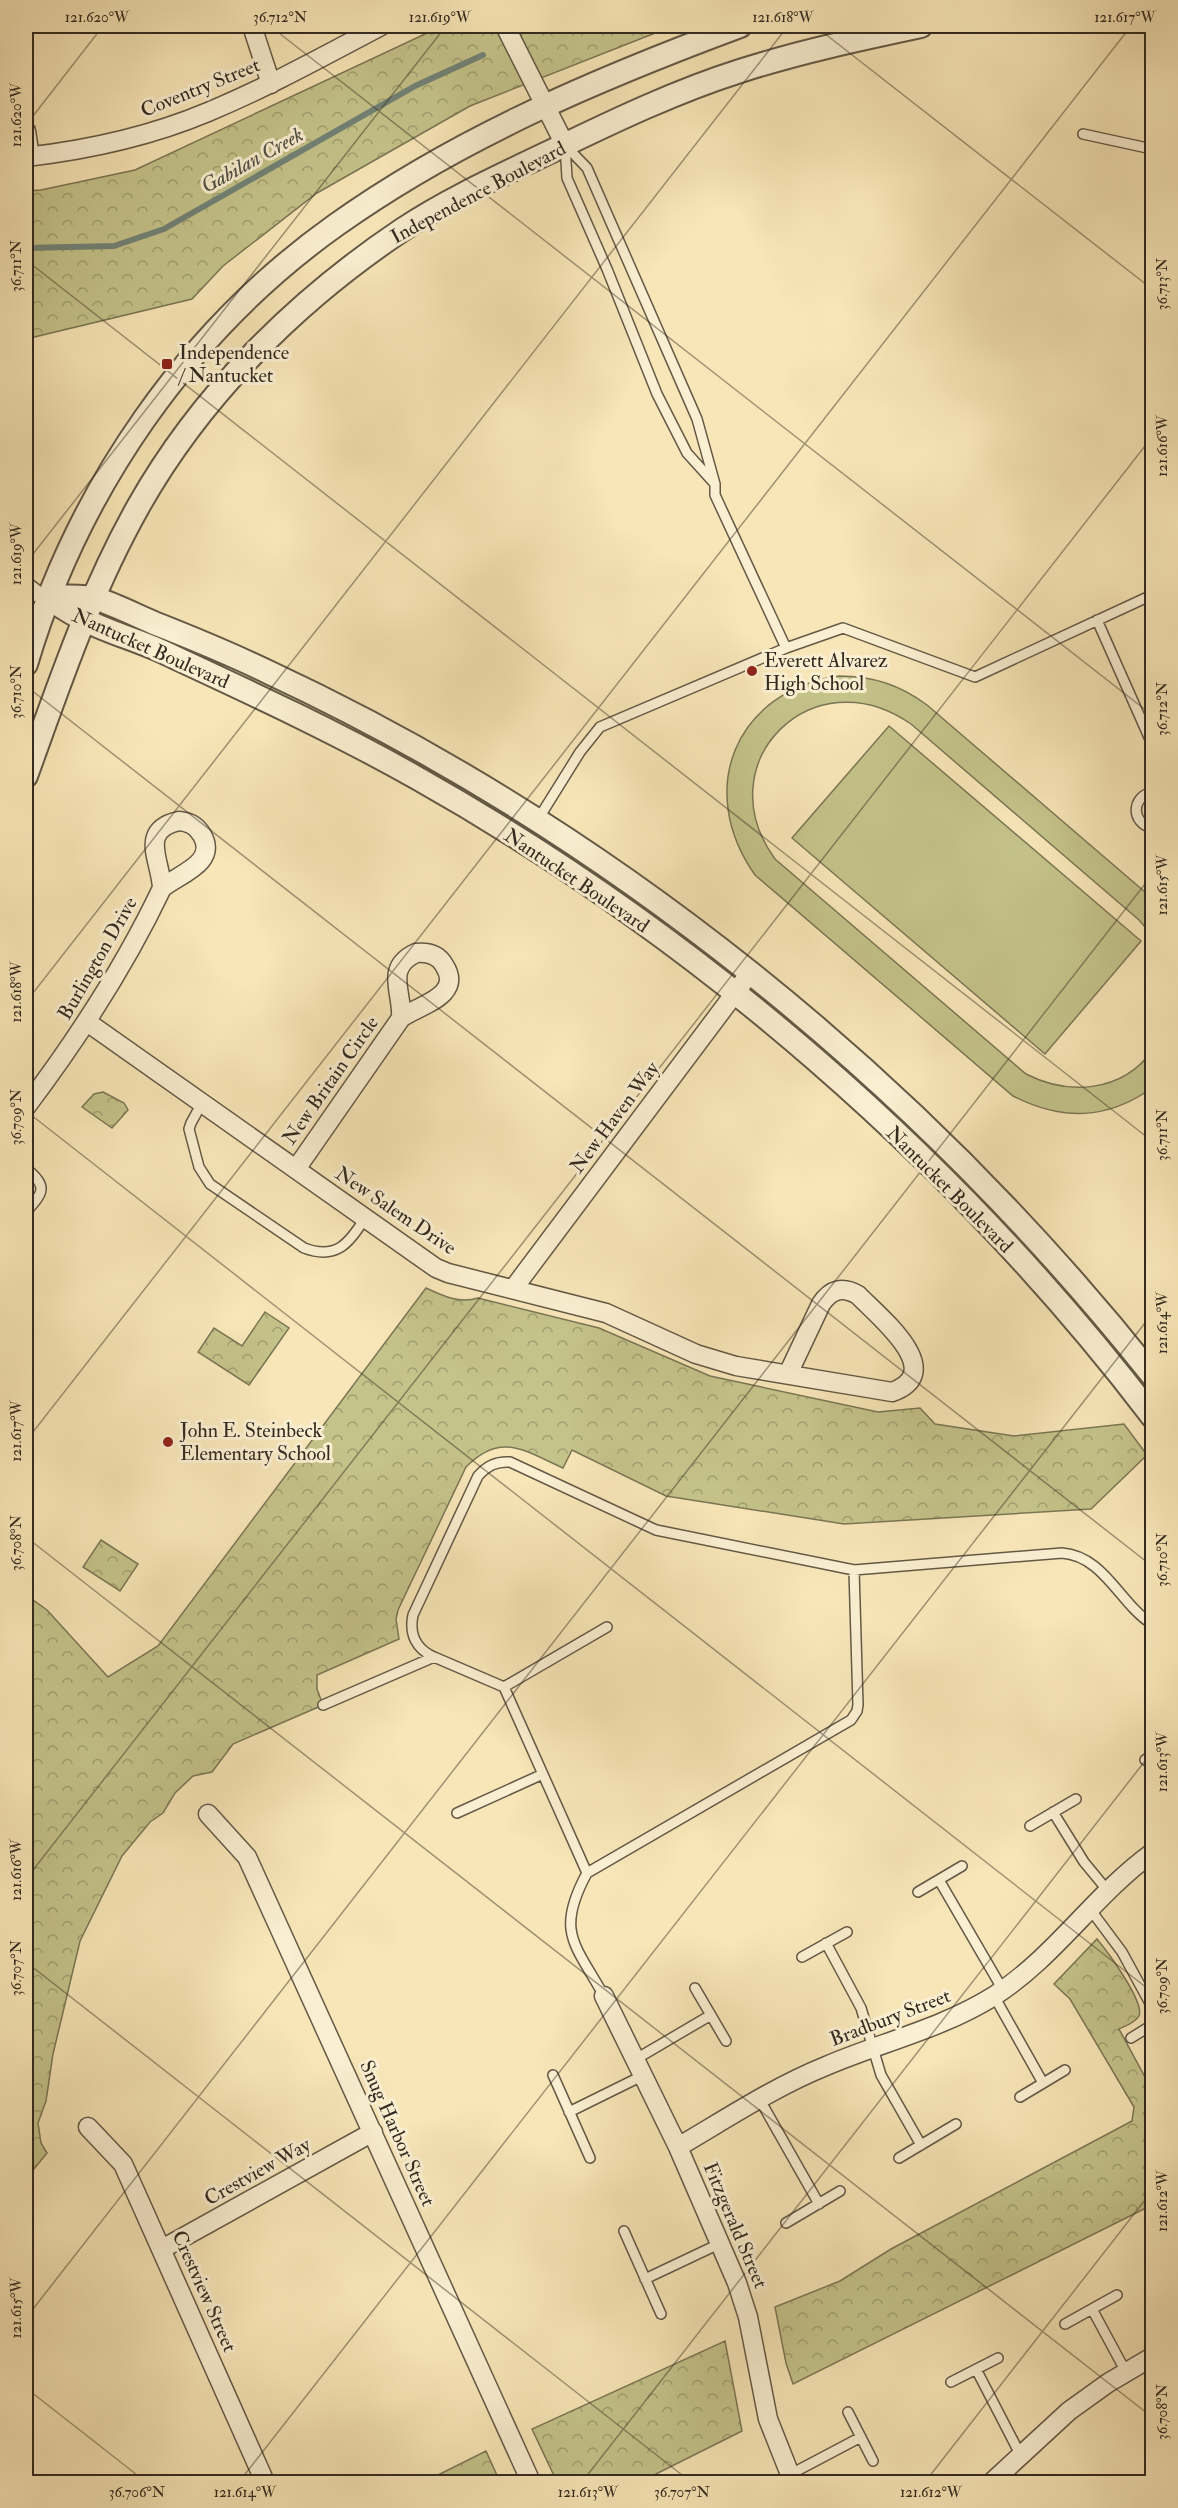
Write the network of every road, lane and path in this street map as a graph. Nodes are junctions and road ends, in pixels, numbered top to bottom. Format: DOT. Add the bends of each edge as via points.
graph roads {
  1 [pos="252,26"];
  2 [pos="381,26"];
  3 [pos="505,26"];
  4 [pos="740,26"];
  5 [pos="921,26"];
  6 [pos="271,84"];
  7 [pos="545,107"];
  8 [pos="26,130"];
  9 [pos="1083,134"];
  10 [pos="564,145"];
  11 [pos="1152,149"];
  12 [pos="28,157"];
  13 [pos="1152,157"];
  14 [pos="1152,184"];
  15 [pos="715,484"];
  16 [pos="26,581"];
  17 [pos="1152,595"];
  18 [pos="36,597"];
  19 [pos="94,598"];
  20 [pos="84,620"];
  21 [pos="1097,620"];
  22 [pos="786,648"];
  23 [pos="26,664"];
  24 [pos="1152,744"];
  25 [pos="26,776"];
  26 [pos="1152,792"];
  27 [pos="1150,829"];
  28 [pos="530,832"];
  29 [pos="162,888"];
  30 [pos="750,973"];
  31 [pos="735,994"];
  32 [pos="401,1018"];
  33 [pos="87,1022"];
  34 [pos="202,1103"];
  35 [pos="26,1107"];
  36 [pos="26,1168"];
  37 [pos="296,1169"];
  38 [pos="26,1212"];
  39 [pos="365,1218"];
  40 [pos="513,1289"];
  41 [pos="788,1374"];
  42 [pos="1152,1375"];
  43 [pos="1152,1416"];
  44 [pos="854,1570"];
  45 [pos="1152,1624"];
  46 [pos="607,1627"];
  47 [pos="434,1657"];
  48 [pos="504,1687"];
  49 [pos="323,1705"];
  50 [pos="543,1774"];
  51 [pos="1076,1799"];
  52 [pos="1053,1812"];
  53 [pos="457,1813"];
  54 [pos="208,1814"];
  55 [pos="1030,1826"];
  56 [pos="1152,1853"];
  57 [pos="962,1866"];
  58 [pos="587,1873"];
  59 [pos="939,1880"];
  60 [pos="1108,1891"];
  61 [pos="918,1892"];
  62 [pos="1090,1909"];
  63 [pos="847,1932"];
  64 [pos="826,1943"];
  65 [pos="802,1957"];
  66 [pos="695,1988"];
  67 [pos="998,1993"];
  68 [pos="604,1996"];
  69 [pos="1152,2007"];
  70 [pos="711,2015"];
  71 [pos="1152,2025"];
  72 [pos="1131,2038"];
  73 [pos="726,2041"];
  74 [pos="873,2048"];
  75 [pos="640,2067"];
  76 [pos="1065,2070"];
  77 [pos="553,2075"];
  78 [pos="1043,2083"];
  79 [pos="1020,2097"];
  80 [pos="760,2100"];
  81 [pos="569,2112"];
  82 [pos="956,2124"];
  83 [pos="88,2127"];
  84 [pos="373,2132"];
  85 [pos="921,2145"];
  86 [pos="678,2147"];
  87 [pos="590,2158"];
  88 [pos="898,2158"];
  89 [pos="840,2191"];
  90 [pos="819,2204"];
  91 [pos="786,2223"];
  92 [pos="624,2231"];
  93 [pos="721,2243"];
  94 [pos="162,2249"];
  95 [pos="645,2279"];
  96 [pos="1117,2295"];
  97 [pos="1092,2309"];
  98 [pos="661,2314"];
  99 [pos="1065,2324"];
  100 [pos="1152,2357"];
  101 [pos="998,2358"];
  102 [pos="976,2369"];
  103 [pos="1126,2372"];
  104 [pos="951,2382"];
  105 [pos="848,2412"];
  106 [pos="861,2437"];
  107 [pos="1021,2456"];
  108 [pos="873,2461"];
  109 [pos="791,2479"];
  110 [pos="265,2482"];
  111 [pos="531,2482"];
  112 [pos="992,2482"];
  1 -- 6 [label="street"];
  2 -- 6 [label="street, Coventry Street"];
  3 -- 7 [label="street"];
  4 -- 7 [label="street"];
  5 -- 10 [label="street, Independence Boulevard" via="738,71 633,112"];
  6 -- 12 [label="street, Coventry Street" via="164,128"];
  7 -- 10 [label="street"];
  7 -- 18 [label="street" via="386,192 334,226 238,306 159,398 119,455"];
  8 -- 12 [label="street"];
  9 -- 11 [label="lane"];
  10 -- 15 [label="lane" via="587,168 629,260 698,419"];
  10 -- 15 [label="lane" via="567,178 657,394 687,453"];
  10 -- 19 [label="street, Independence Boulevard" via="405,228 340,275 278,329 232,376 178,445 139,504"];
  13 -- 14 [label="lane"];
  15 -- 22 [label="lane" via="715,495"];
  16 -- 18 [label="lane"];
  17 -- 21 [label="lane"];
  18 -- 19 [label="street, Nantucket Boulevard"];
  18 -- 20 [label="street, Nantucket Boulevard"];
  18 -- 23 [label="street"];
  19 -- 20 [label="street, Independence Boulevard"];
  19 -- 28 [label="street, Nantucket Boulevard" via="296,684 388,732"];
  20 -- 25 [label="street, Independence Boulevard"];
  20 -- 28 [label="street, Nantucket Boulevard" via="153,647 315,723 420,780"];
  21 -- 22 [label="lane" via="975,677 843,628"];
  21 -- 24 [label="lane"];
  22 -- 28 [label="lane" via="600,727"];
  26 -- 27 [label="lane" via="1141,797 1136,807 1138,819"];
  28 -- 30 [label="street, Nantucket Boulevard" via="600,863"];
  28 -- 31 [label="street, Nantucket Boulevard" via="614,903"];
  29 -- 33 [label="street, Burlington Drive" via="135,945"];
  30 -- 31 [label="street, New Haven Way"];
  30 -- 42 [label="street, Nantucket Boulevard" via="890,1092 976,1176 1080,1286"];
  31 -- 40 [label="street, New Haven Way"];
  31 -- 43 [label="street, Nantucket Boulevard" via="816,1060 978,1213 1070,1313"];
  32 -- 37 [label="street, New Britain Circle"];
  33 -- 34 [label="street, New Salem Drive"];
  33 -- 35 [label="street, Burlington Drive"];
  34 -- 37 [label="street, New Salem Drive"];
  34 -- 39 [label="lane" via="189,1129 199,1167 210,1184 316,1253 330,1253 346,1244"];
  36 -- 38 [label="lane" via="41,1184 42,1191"];
  37 -- 39 [label="street, New Salem Drive"];
  39 -- 40 [label="street, New Salem Drive" via="436,1268"];
  40 -- 41 [label="street, New Salem Drive" via="606,1313 717,1361"];
  41 -- 41 [label="street, New Salem Drive" via="892,1392 906,1384 915,1366 908,1348 858,1295 837,1289 822,1304"];
  44 -- 45 [label="lane" via="1071,1553 1086,1559"];
  44 -- 47 [label="lane" via="656,1530 510,1462 501,1462 478,1476 412,1614 412,1632 418,1646"];
  44 -- 58 [label="lane" via="858,1705 850,1720"];
  46 -- 48 [label="lane"];
  47 -- 48 [label="lane"];
  47 -- 49 [label="lane"];
  48 -- 50 [label="lane"];
  50 -- 53 [label="lane"];
  50 -- 58 [label="lane"];
  51 -- 52 [label="lane"];
  52 -- 55 [label="lane"];
  52 -- 60 [label="lane" via="1084,1862"];
  54 -- 84 [label="street, Snug Harbor Street" via="247,1857"];
  56 -- 60 [label="street, Bradbury Street"];
  57 -- 59 [label="lane"];
  58 -- 68 [label="lane" via="575,1895 570,1926 577,1952"];
  59 -- 61 [label="lane"];
  59 -- 67 [label="lane"];
  60 -- 62 [label="street, Bradbury Street"];
  62 -- 67 [label="street, Bradbury Street" via="1053,1949"];
  62 -- 69 [label="lane" via="1122,1952"];
  63 -- 64 [label="lane"];
  64 -- 65 [label="lane"];
  64 -- 74 [label="lane" via="856,1997"];
  66 -- 70 [label="lane"];
  67 -- 74 [label="street, Bradbury Street" via="945,2022"];
  67 -- 78 [label="lane"];
  68 -- 75 [label="street, Fitzgerald Street"];
  70 -- 73 [label="lane"];
  70 -- 75 [label="lane"];
  71 -- 72 [label="lane"];
  74 -- 80 [label="street, Bradbury Street" via="817,2069"];
  74 -- 85 [label="lane" via="881,2075"];
  75 -- 81 [label="lane"];
  75 -- 86 [label="street, Fitzgerald Street"];
  76 -- 78 [label="lane"];
  77 -- 81 [label="lane"];
  78 -- 79 [label="lane"];
  80 -- 86 [label="street, Bradbury Street"];
  80 -- 90 [label="lane"];
  81 -- 87 [label="lane"];
  82 -- 85 [label="lane"];
  83 -- 94 [label="street, Crestview Street" via="123,2164"];
  84 -- 94 [label="street, Crestview Way"];
  84 -- 111 [label="street, Snug Harbor Street"];
  85 -- 88 [label="lane"];
  86 -- 93 [label="street, Fitzgerald Street"];
  89 -- 90 [label="lane"];
  90 -- 91 [label="lane"];
  92 -- 95 [label="lane"];
  93 -- 95 [label="lane"];
  93 -- 109 [label="street, Fitzgerald Street" via="744,2300 768,2419"];
  94 -- 110 [label="street, Crestview Street"];
  95 -- 98 [label="lane"];
  96 -- 97 [label="lane"];
  97 -- 99 [label="lane"];
  97 -- 103 [label="lane"];
  100 -- 103 [label="street"];
  101 -- 102 [label="lane"];
  102 -- 104 [label="lane"];
  102 -- 107 [label="lane"];
  103 -- 107 [label="street" via="1069,2411"];
  105 -- 106 [label="lane"];
  106 -- 108 [label="lane"];
  106 -- 109 [label="lane"];
  107 -- 112 [label="street"];
}
